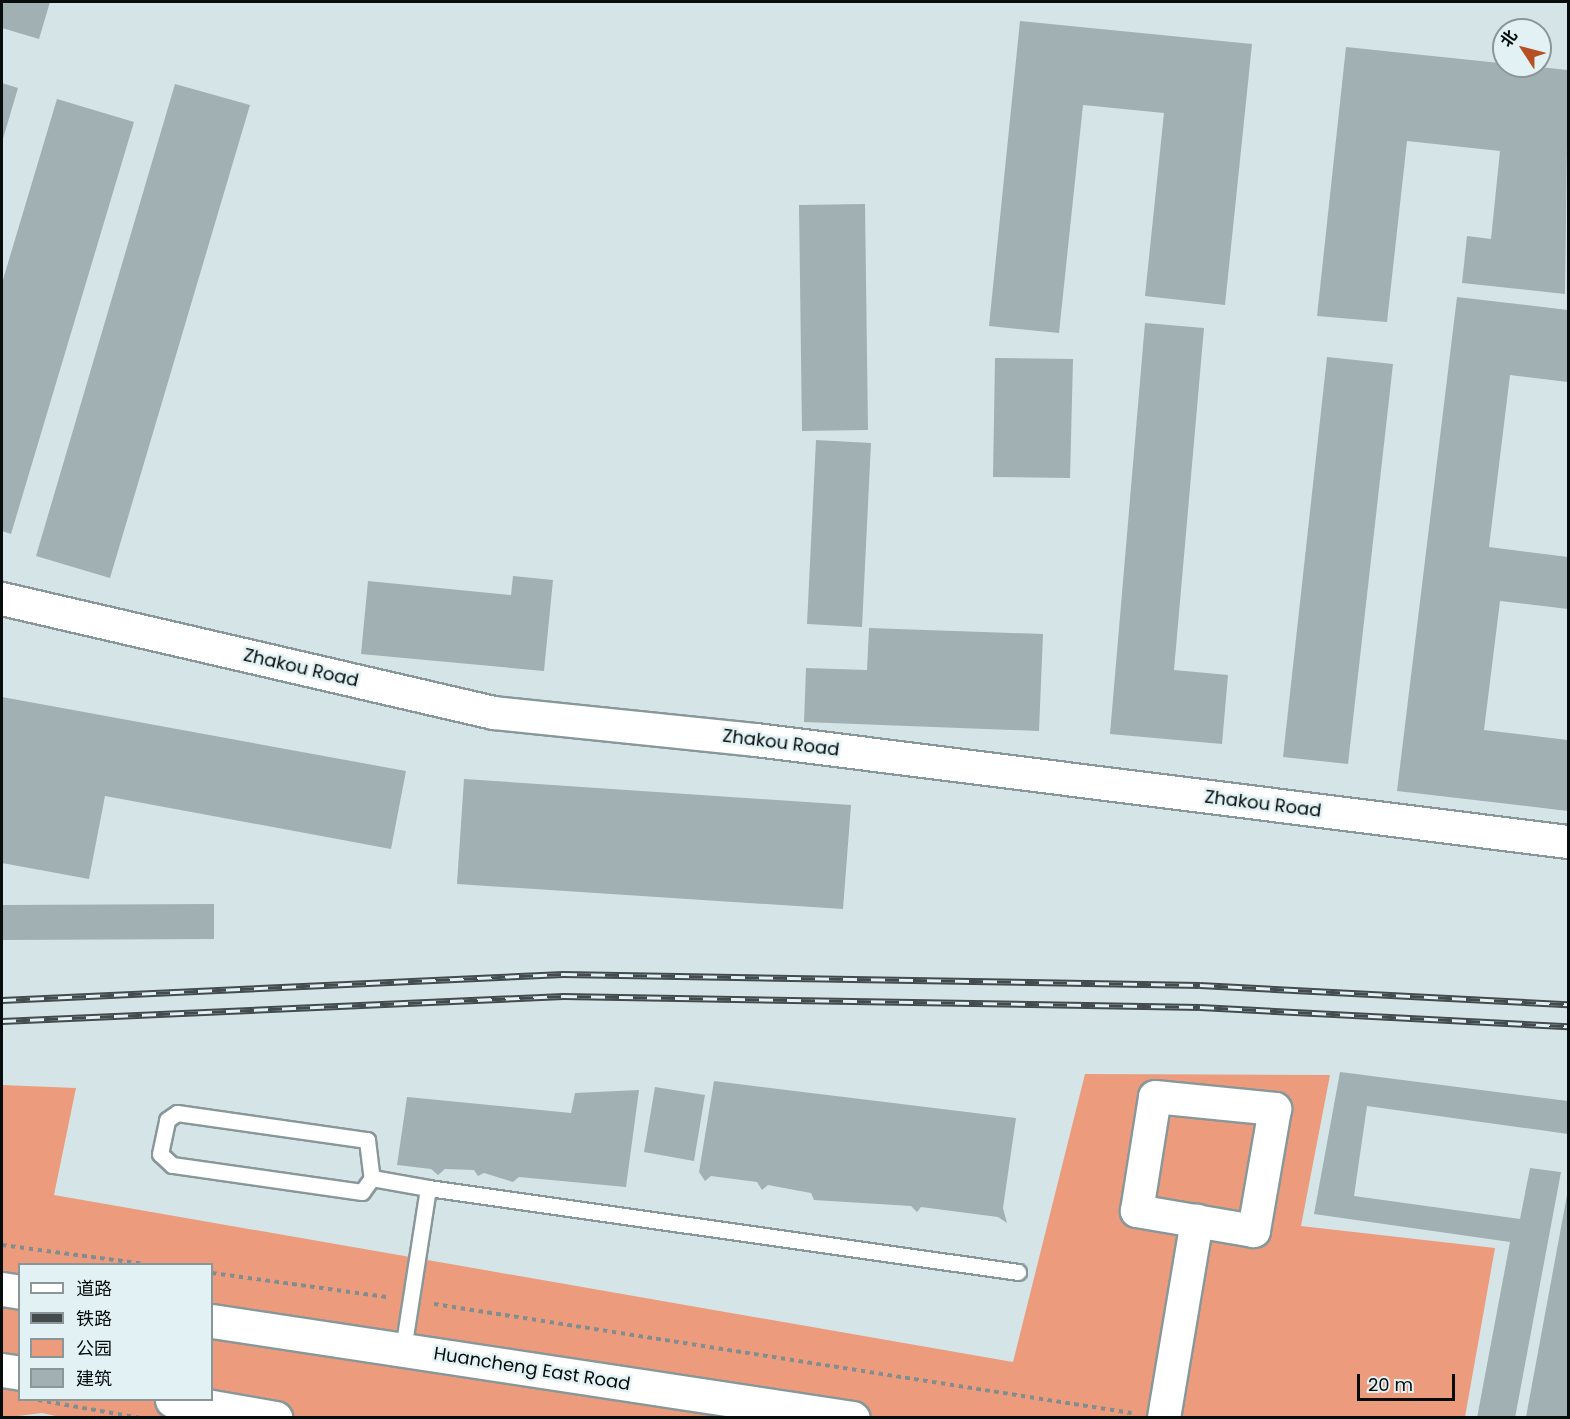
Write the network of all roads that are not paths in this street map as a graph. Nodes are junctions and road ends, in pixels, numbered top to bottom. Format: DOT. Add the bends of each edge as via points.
graph roads {
  1 [pos="2,599"];
  2 [pos="1569,842"];
  3 [pos="372,1178"];
  4 [pos="428,1188"];
  5 [pos="1197,1221"];
  6 [pos="1018,1272"];
  7 [pos="2,1289"];
  8 [pos="18,1292"];
  9 [pos="213,1321"];
  10 [pos="403,1350"];
  11 [pos="2,1370"];
  12 [pos="18,1373"];
  13 [pos="178,1401"];
  14 [pos="1150,1416"];
  15 [pos="275,1418"];
  16 [pos="853,1418"];
  1 -- 2 [label="street, Zhakou Road" via="494,713 756,740"];
  3 -- 3 [label="lane" via="366,1140 177,1113 167,1120 160,1154 172,1165 362,1192"];
  3 -- 4 [label="lane"];
  4 -- 6 [label="lane"];
  4 -- 10 [label="lane"];
  5 -- 5 [label="street" via="1254,1231 1275,1109 1155,1097 1137,1211"];
  5 -- 14 [label="street"];
  7 -- 8 [label="main road"];
  9 -- 10 [label="main road, Huancheng East Road"];
  10 -- 16 [label="main road, Huancheng East Road"];
  11 -- 12 [label="main road"];
  13 -- 15 [label="main road"];
}
